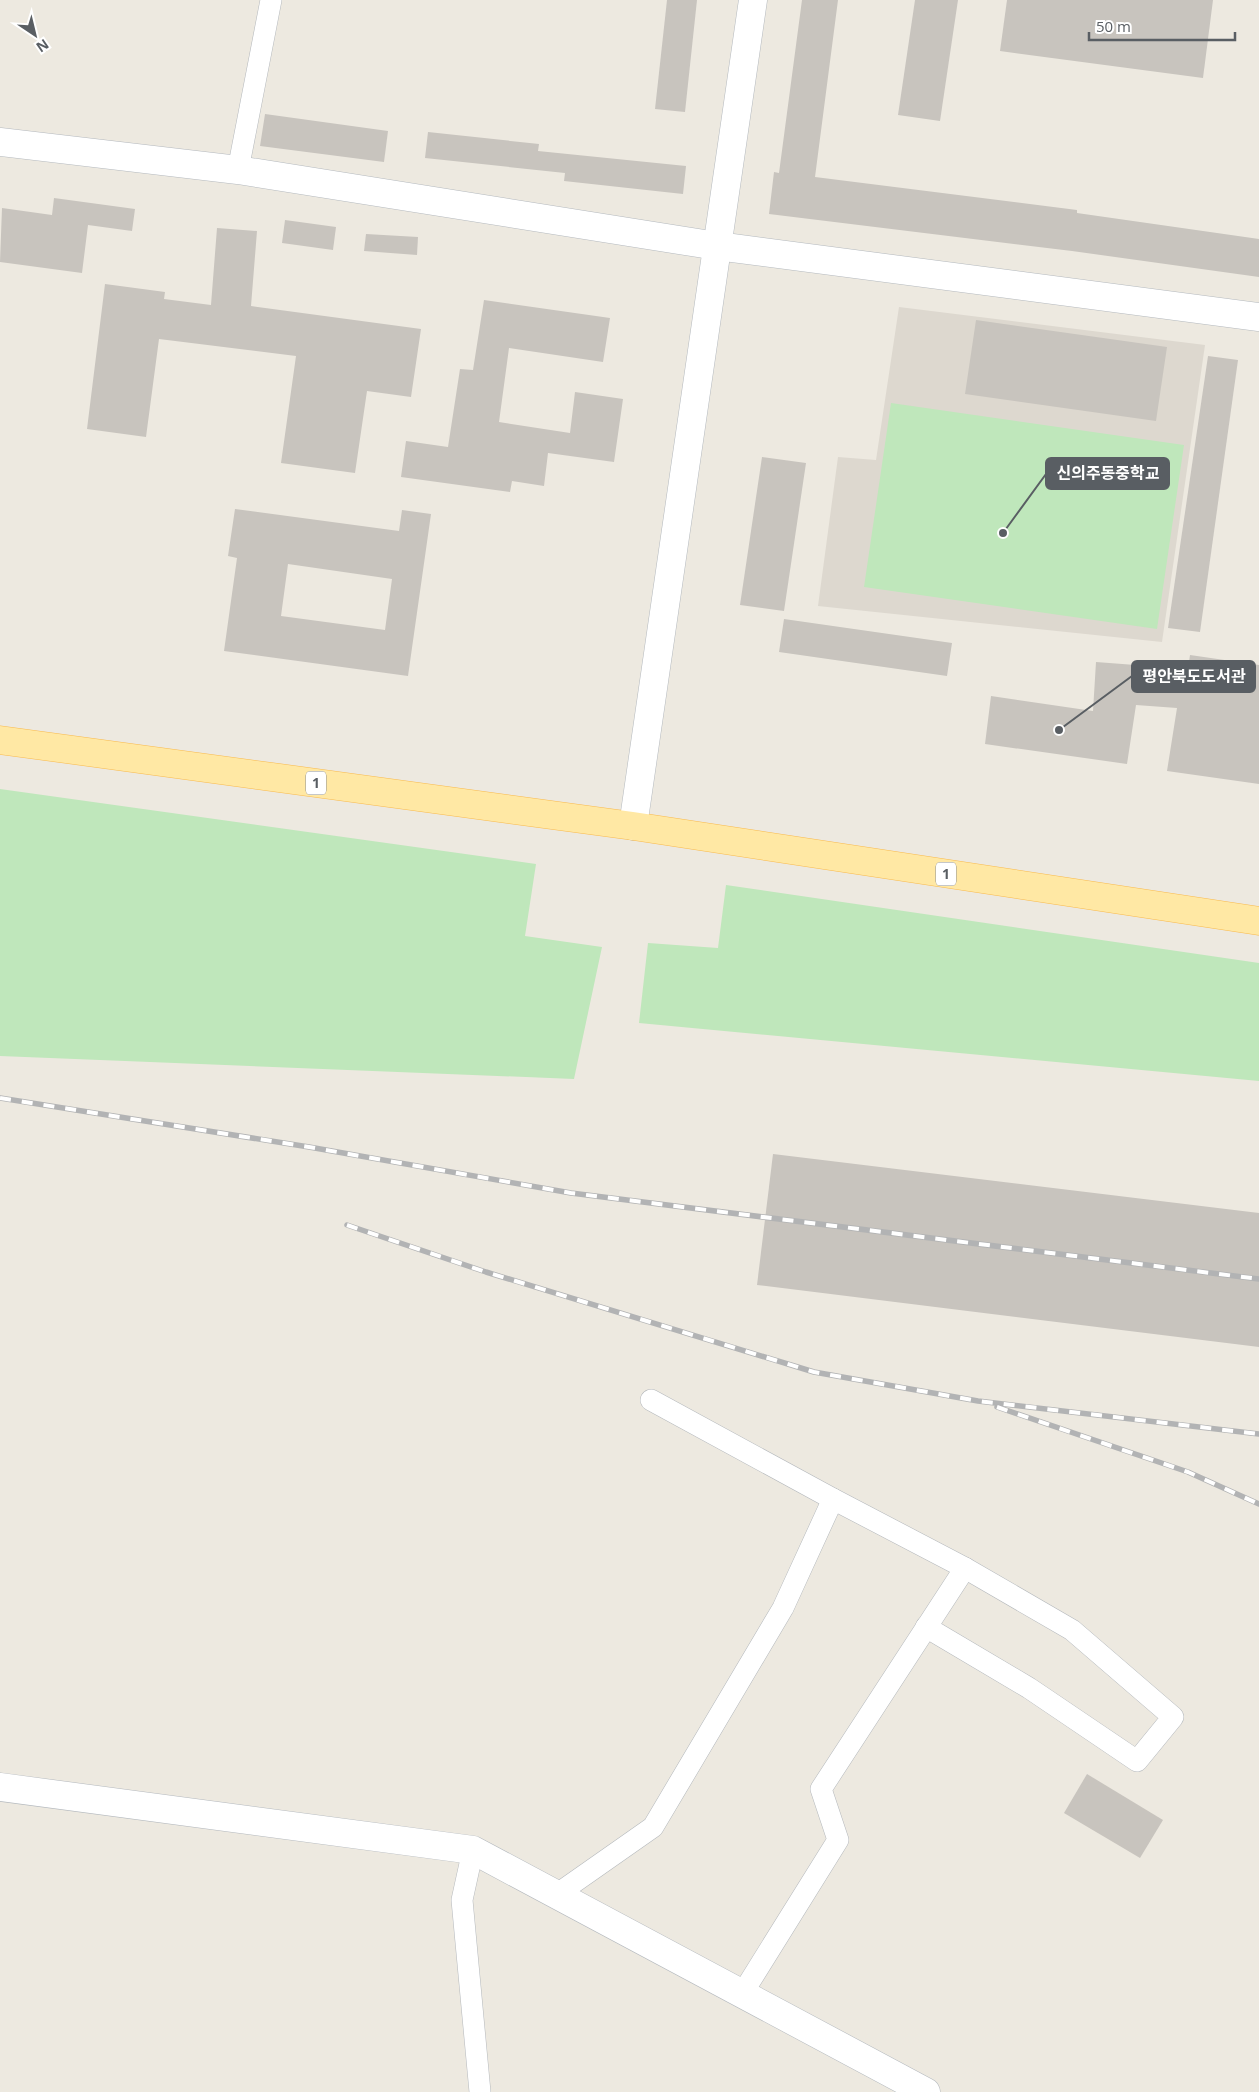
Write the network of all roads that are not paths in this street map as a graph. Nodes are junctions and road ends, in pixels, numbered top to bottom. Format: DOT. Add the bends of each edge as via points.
graph roads {
  1 [pos="271,0"];
  2 [pos="753,0"];
  3 [pos="0,142"];
  4 [pos="238,170"];
  5 [pos="717,246"];
  6 [pos="1259,316"];
  7 [pos="0,740"];
  8 [pos="633,826"];
  9 [pos="1259,921"];
  10 [pos="651,1400"];
  11 [pos="833,1499"];
  12 [pos="964,1568"];
  13 [pos="926,1627"];
  14 [pos="0,1787"];
  15 [pos="472,1850"];
  16 [pos="556,1895"];
  17 [pos="742,1994"];
  18 [pos="480,2092"];
  19 [pos="926,2092"];
  1 -- 4 [label="street"];
  2 -- 5 [label="main road"];
  3 -- 4 [label="main road"];
  4 -- 5 [label="main road"];
  5 -- 6 [label="main road"];
  5 -- 8 [label="main road"];
  7 -- 8 [label="main road, 1"];
  8 -- 9 [label="main road, 1"];
  10 -- 11 [label="street"];
  11 -- 12 [label="street"];
  11 -- 16 [label="street" via="783,1608 653,1827"];
  12 -- 13 [label="street"];
  12 -- 13 [label="street" via="1072,1630 1173,1717 1137,1761 1029,1688"];
  13 -- 17 [label="street" via="821,1790 838,1840"];
  14 -- 15 [label="main road"];
  15 -- 16 [label="main road"];
  15 -- 18 [label="street" via="462,1900"];
  16 -- 17 [label="main road"];
  17 -- 19 [label="main road"];
}
